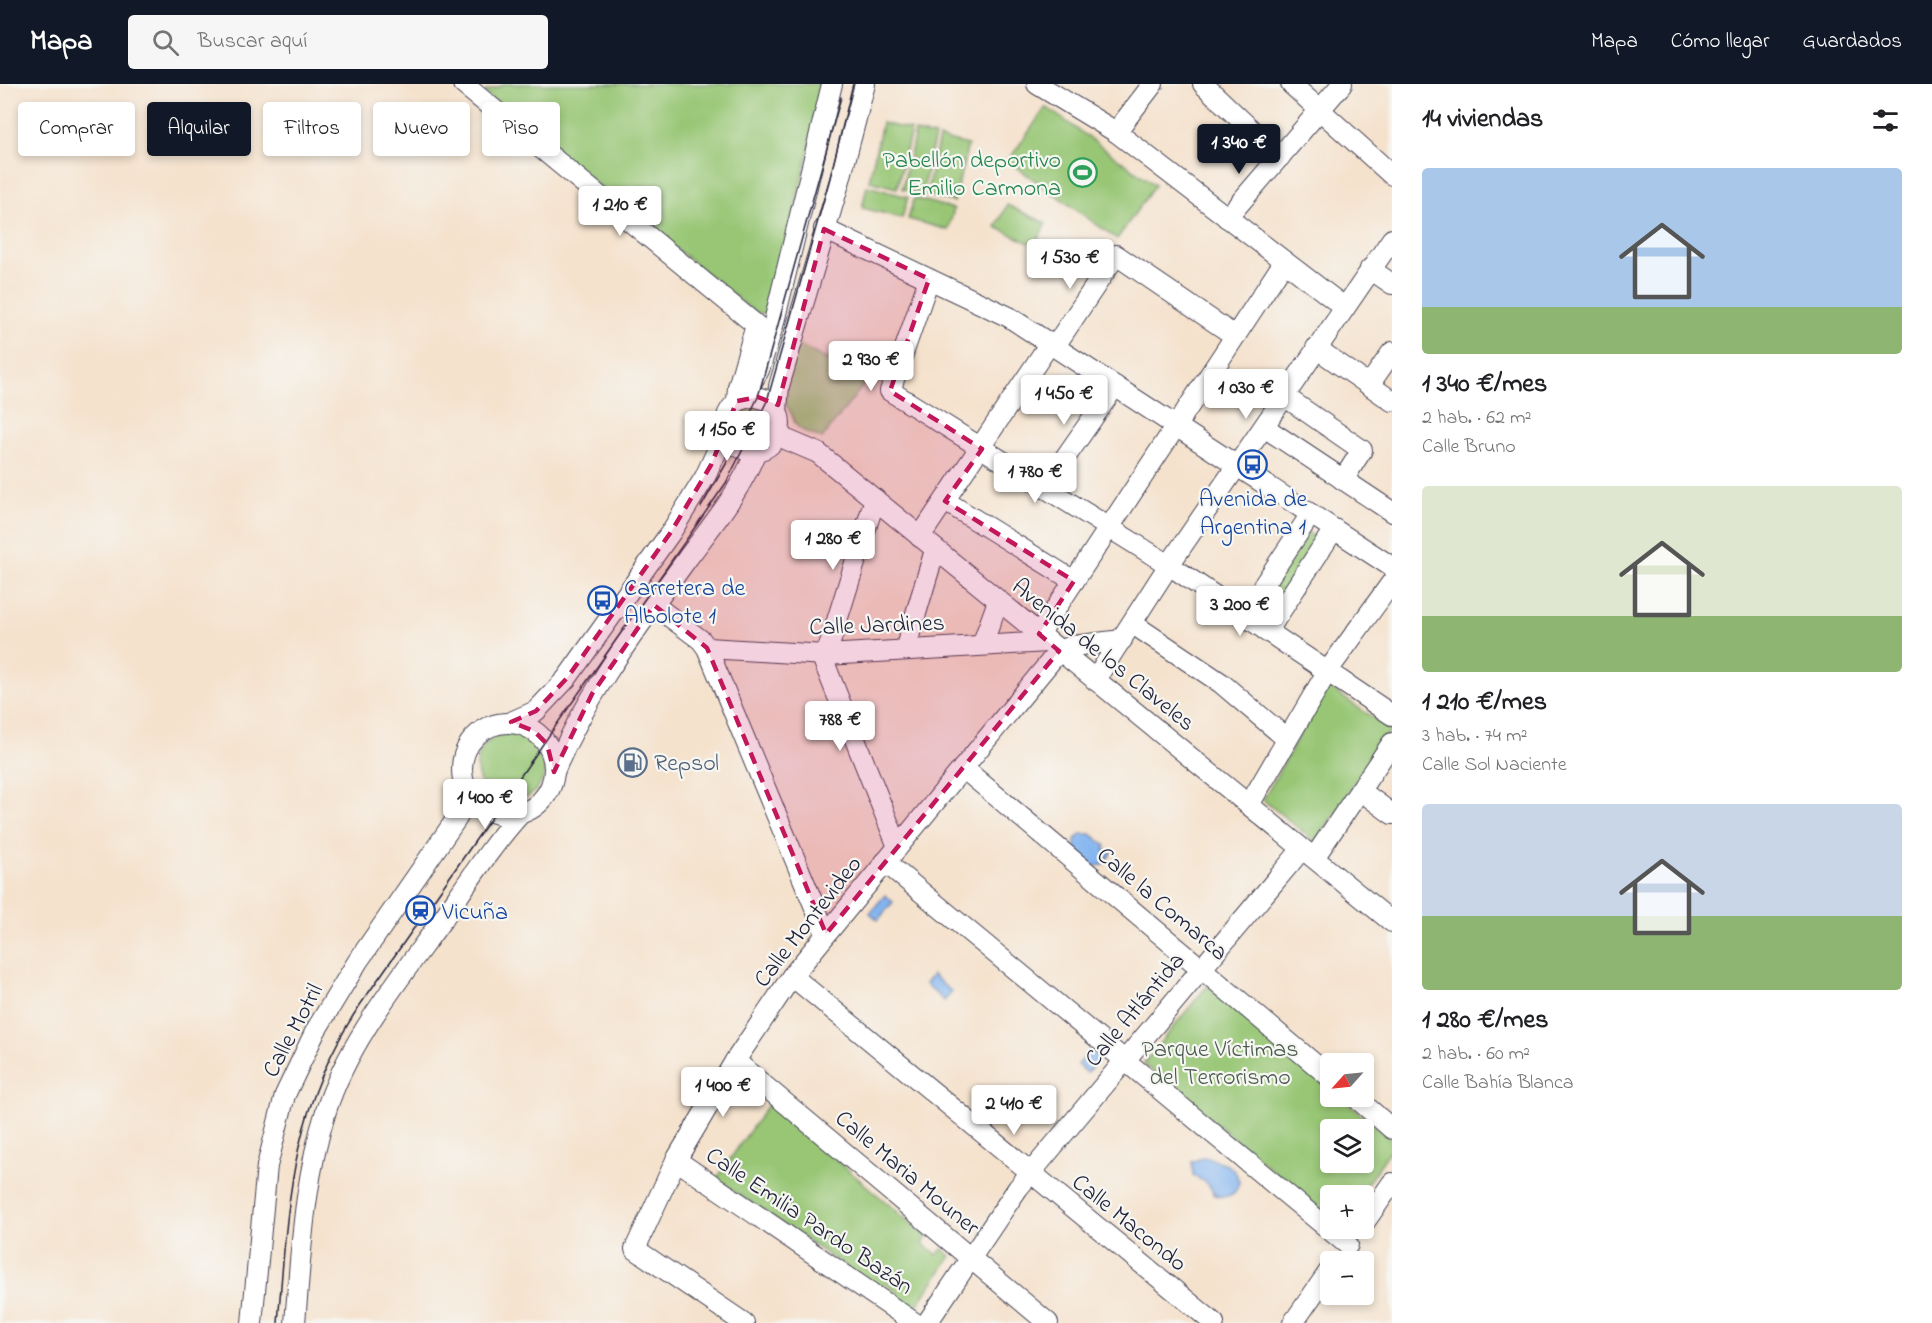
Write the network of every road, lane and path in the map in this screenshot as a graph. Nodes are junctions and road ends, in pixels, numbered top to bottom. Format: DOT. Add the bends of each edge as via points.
graph roads {
  1 [pos="463,84"];
  2 [pos="832,84"];
  3 [pos="865,84"];
  4 [pos="1037,84"];
  5 [pos="1153,84"];
  6 [pos="1203,84"];
  7 [pos="1291,84"];
  8 [pos="1342,84"];
  9 [pos="1320,110"];
  10 [pos="1116,132"];
  11 [pos="1280,157"];
  12 [pos="1392,176"];
  13 [pos="1227,218"];
  14 [pos="825,229"];
  15 [pos="1392,238"];
  16 [pos="1284,262"];
  17 [pos="1370,269"];
  18 [pos="929,279"];
  19 [pos="1392,284"];
  20 [pos="1344,307"];
  21 [pos="1235,336"];
  22 [pos="1053,344"];
  23 [pos="1316,348"];
  24 [pos="1392,352"];
  25 [pos="1369,385"];
  26 [pos="1114,386"];
  27 [pos="1284,396"];
  28 [pos="740,400"];
  29 [pos="1392,401"];
  30 [pos="777,411"];
  31 [pos="1177,425"];
  32 [pos="1264,427"];
  33 [pos="726,431"];
  34 [pos="778,436"];
  35 [pos="982,449"];
  36 [pos="756,451"];
  37 [pos="1237,465"];
  38 [pos="1343,480"];
  39 [pos="1044,488"];
  40 [pos="875,499"];
  41 [pos="945,501"];
  42 [pos="1392,512"];
  43 [pos="1311,514"];
  44 [pos="1108,528"];
  45 [pos="1334,529"];
  46 [pos="920,537"];
  47 [pos="936,550"];
  48 [pos="1169,565"];
  49 [pos="1392,567"];
  50 [pos="1074,581"];
  51 [pos="1392,582"];
  52 [pos="998,601"];
  53 [pos="654,605"];
  54 [pos="1243,616"];
  55 [pos="1133,624"];
  56 [pos="1267,632"];
  57 [pos="1122,640"];
  58 [pos="1049,642"];
  59 [pos="982,645"];
  60 [pos="707,648"];
  61 [pos="905,650"];
  62 [pos="826,655"];
  63 [pos="1327,672"];
  64 [pos="1095,680"];
  65 [pos="1392,715"];
  66 [pos="511,722"];
  67 [pos="1287,740"];
  68 [pos="1392,743"];
  69 [pos="963,768"];
  70 [pos="554,772"];
  71 [pos="1361,791"];
  72 [pos="469,794"];
  73 [pos="1249,805"];
  74 [pos="520,814"];
  75 [pos="1392,814"];
  76 [pos="898,847"];
  77 [pos="1308,854"];
  78 [pos="885,862"];
  79 [pos="1392,922"];
  80 [pos="826,934"];
  81 [pos="1202,968"];
  82 [pos="792,976"];
  83 [pos="1125,1060"];
  84 [pos="735,1061"];
  85 [pos="1320,1068"];
  86 [pos="1367,1107"];
  87 [pos="1392,1129"];
  88 [pos="676,1160"];
  89 [pos="1031,1174"];
  90 [pos="1392,1183"];
  91 [pos="1374,1209"];
  92 [pos="1320,1211"];
  93 [pos="971,1258"];
  94 [pos="1320,1284"];
  95 [pos="252,1323"];
  96 [pos="295,1323"];
  97 [pos="744,1323"];
  98 [pos="915,1323"];
  99 [pos="927,1323"];
  100 [pos="1048,1323"];
  101 [pos="1214,1323"];
  102 [pos="1293,1323"];
  1 -- 28 [label="street" via="756,325 738,387"];
  2 -- 28 [label="street" via="773,326 759,370"];
  3 -- 14 [label="street"];
  4 -- 10 [label="street"];
  5 -- 10 [label="street"];
  6 -- 11 [label="street"];
  7 -- 9 [label="street"];
  8 -- 9 [label="street"];
  9 -- 11 [label="street"];
  9 -- 12 [label="street"];
  10 -- 13 [label="street"];
  11 -- 13 [label="street"];
  13 -- 16 [label="street"];
  14 -- 18 [label="street"];
  14 -- 30 [label="street" via="779,386"];
  15 -- 17 [label="street"];
  16 -- 20 [label="street"];
  16 -- 21 [label="street, Calle Montevideo"];
  17 -- 19 [label="street"];
  17 -- 20 [label="street"];
  18 -- 22 [label="street" via="1009,317"];
  18 -- 35 [label="street" via="890,391"];
  20 -- 23 [label="street"];
  21 -- 22 [label="street" via="1116,255"];
  21 -- 31 [label="street, Calle Montevideo"];
  22 -- 26 [label="street"];
  22 -- 35 [label="street"];
  23 -- 25 [label="street"];
  23 -- 27 [label="street"];
  24 -- 25 [label="street"];
  25 -- 29 [label="street"];
  26 -- 31 [label="street"];
  26 -- 39 [label="street"];
  27 -- 32 [label="street"];
  27 -- 38 [label="street" via="1362,450"];
  28 -- 30 [label="street" via="758,397"];
  28 -- 33 [label="street" via="730,408"];
  30 -- 34 [label="street"];
  31 -- 37 [label="street"];
  31 -- 44 [label="street, Calle Montevideo"];
  32 -- 37 [label="street"];
  32 -- 38 [label="street"];
  33 -- 36 [label="street" via="735,445"];
  33 -- 66 [label="street" via="705,477 671,532 567,678 536,711"];
  34 -- 36 [label="street"];
  34 -- 40 [label="street, Avenida de los Claveles" via="818,453"];
  35 -- 39 [label="street"];
  35 -- 41 [label="street"];
  36 -- 53 [label="street" via="732,499"];
  37 -- 43 [label="street"];
  37 -- 48 [label="street"];
  38 -- 42 [label="street"];
  39 -- 44 [label="street"];
  40 -- 46 [label="street, Avenida de los Claveles"];
  40 -- 62 [label="street"];
  41 -- 46 [label="street"];
  41 -- 50 [label="street"];
  43 -- 45 [label="street"];
  43 -- 54 [label="street"];
  44 -- 48 [label="street"];
  44 -- 50 [label="street, Calle Montevideo"];
  45 -- 49 [label="street"];
  45 -- 56 [label="street"];
  46 -- 47 [label="street, Avenida de los Claveles"];
  47 -- 52 [label="street, Avenida de los Claveles"];
  47 -- 61 [label="street"];
  48 -- 54 [label="street"];
  48 -- 55 [label="street"];
  50 -- 58 [label="street, Calle Montevideo"];
  51 -- 63 [label="street"];
  52 -- 58 [label="street, Avenida de los Claveles"];
  52 -- 59 [label="street"];
  53 -- 60 [label="street"];
  53 -- 70 [label="street" via="592,694"];
  54 -- 56 [label="street"];
  55 -- 57 [label="street"];
  55 -- 67 [label="street" via="1221,683"];
  56 -- 63 [label="street"];
  57 -- 58 [label="street, Calle Jardines" via="1072,646"];
  57 -- 64 [label="street"];
  58 -- 59 [label="street, Calle Jardines"];
  58 -- 64 [label="street, Avenida de los Claveles"];
  58 -- 69 [label="street, Calle Montevideo"];
  59 -- 61 [label="street, Calle Jardines"];
  60 -- 62 [label="street, Calle Jardines"];
  60 -- 80 [label="street"];
  61 -- 62 [label="street, Calle Jardines"];
  62 -- 76 [label="street" via="824,662"];
  63 -- 65 [label="street"];
  63 -- 67 [label="street"];
  64 -- 73 [label="street, Avenida de los Claveles"];
  66 -- 70 [label="street" via="534,731 547,744"];
  66 -- 72 [label="street" via="486,727 469,743 461,764"];
  67 -- 73 [label="street"];
  68 -- 71 [label="street, Calle Atlántida"];
  69 -- 76 [label="street, Calle Montevideo"];
  69 -- 81 [label="street, Calle la Comarca"];
  70 -- 74 [label="street" via="547,795"];
  71 -- 75 [label="street"];
  71 -- 77 [label="street, Calle Atlántida"];
  72 -- 74 [label="street" via="479,806 494,814"];
  72 -- 95 [label="street, Calle Motril" via="458,818 358,961 316,1030 285,1095 267,1166"];
  73 -- 77 [label="street, Avenida de los Claveles"];
  74 -- 96 [label="street" via="394,987 352,1053 326,1109 309,1172"];
  76 -- 78 [label="street, Calle Montevideo"];
  77 -- 79 [label="street, Avenida de los Claveles"];
  77 -- 81 [label="street, Calle Atlántida"];
  78 -- 80 [label="street, Calle Montevideo"];
  78 -- 83 [label="street"];
  80 -- 82 [label="street, Calle Montevideo"];
  81 -- 83 [label="street, Calle Atlántida"];
  81 -- 85 [label="street, Calle la Comarca"];
  82 -- 84 [label="street, Calle Montevideo"];
  82 -- 89 [label="street, Calle Macondo"];
  83 -- 89 [label="street, Calle Atlántida"];
  83 -- 92 [label="street"];
  84 -- 88 [label="street, Calle Montevideo"];
  84 -- 93 [label="street, Calle Maria Mouner"];
  86 -- 87 [label="street"];
  88 -- 97 [label="street, Calle Montevideo" via="635,1249"];
  88 -- 98 [label="street, Calle Emilia Pardo Bazán"];
  89 -- 93 [label="street, Calle Atlántida"];
  89 -- 101 [label="street, Calle Macondo"];
  90 -- 91 [label="street"];
  93 -- 99 [label="street, Calle Atlántida"];
  93 -- 100 [label="street, Calle Maria Mouner"];
  94 -- 102 [label="street"];
}
